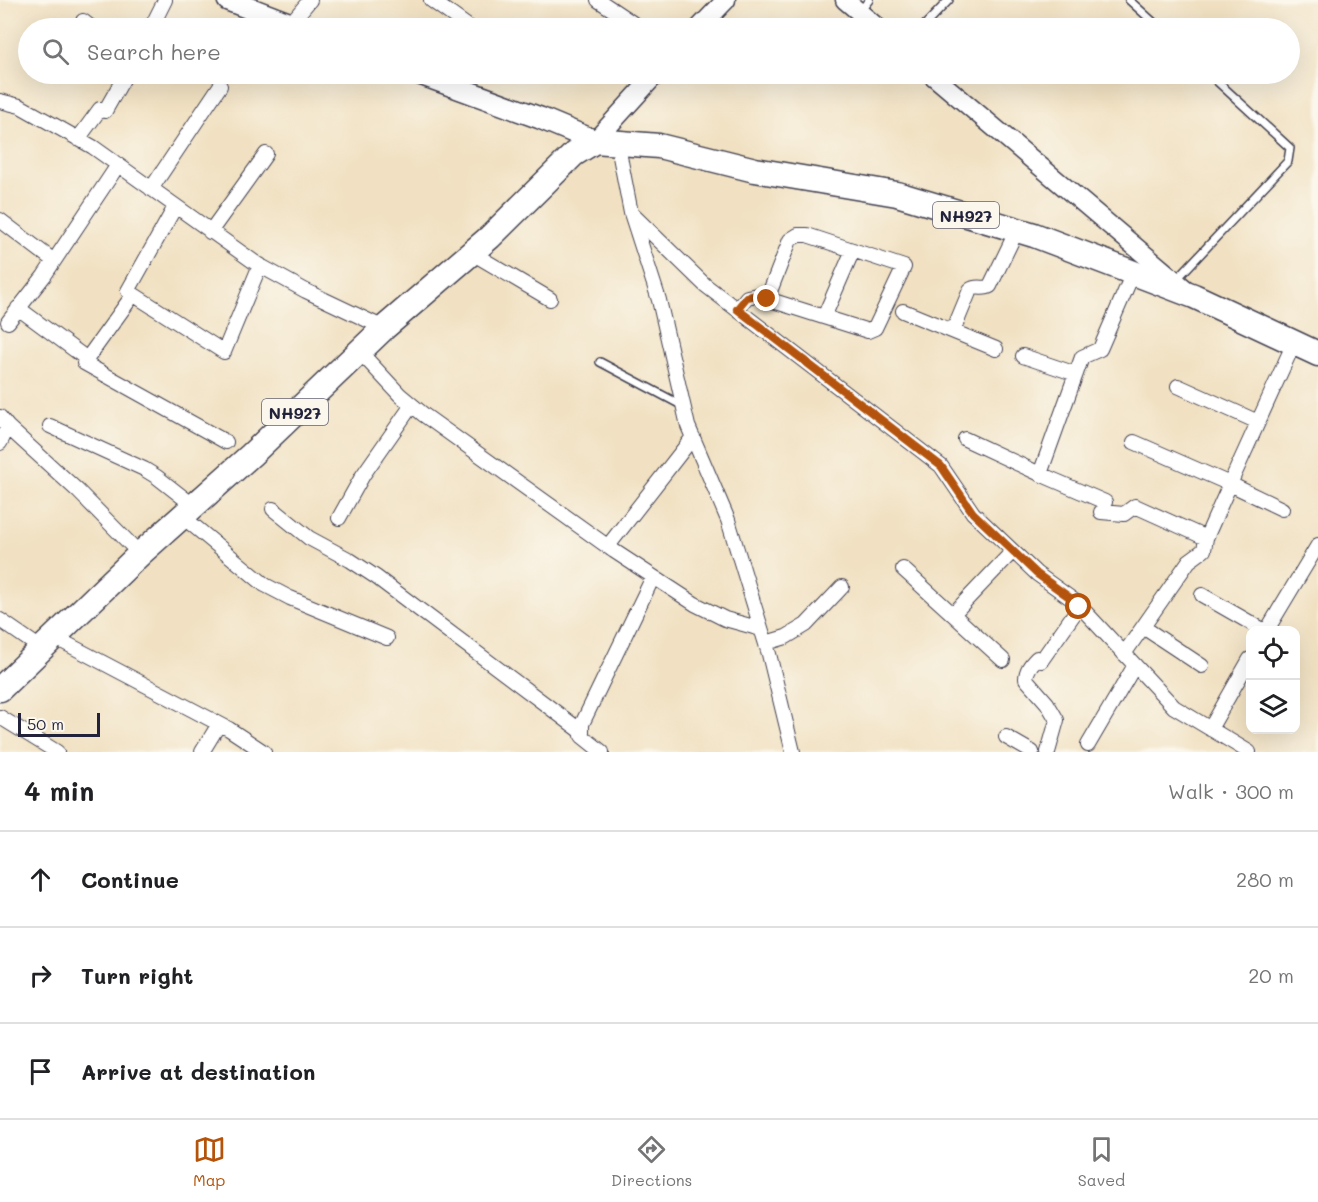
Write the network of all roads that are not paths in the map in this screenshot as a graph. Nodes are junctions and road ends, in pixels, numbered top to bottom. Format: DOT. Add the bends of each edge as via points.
graph roads {
  1 [pos="165,0"];
  2 [pos="228,0"];
  3 [pos="310,0"];
  4 [pos="431,0"];
  5 [pos="598,0"];
  6 [pos="726,0"];
  7 [pos="845,0"];
  8 [pos="949,0"];
  9 [pos="1129,0"];
  10 [pos="864,6"];
  11 [pos="156,18"];
  12 [pos="275,18"];
  13 [pos="300,18"];
  14 [pos="456,18"];
  15 [pos="624,18"];
  16 [pos="709,18"];
  17 [pos="932,18"];
  18 [pos="1149,18"];
  19 [pos="119,84"];
  20 [pos="448,84"];
  21 [pos="649,84"];
  22 [pos="943,84"];
  23 [pos="1220,84"];
  24 [pos="220,86"];
  25 [pos="0,101"];
  26 [pos="78,139"];
  27 [pos="606,141"];
  28 [pos="266,154"];
  29 [pos="118,165"];
  30 [pos="151,189"];
  31 [pos="175,207"];
  32 [pos="631,213"];
  33 [pos="0,220"];
  34 [pos="1017,230"];
  35 [pos="210,232"];
  36 [pos="853,250"];
  37 [pos="472,253"];
  38 [pos="54,261"];
  39 [pos="260,265"];
  40 [pos="1133,273"];
  41 [pos="1175,280"];
  42 [pos="133,295"];
  43 [pos="1194,296"];
  44 [pos="550,299"];
  45 [pos="767,299"];
  46 [pos="18,309"];
  47 [pos="737,309"];
  48 [pos="903,311"];
  49 [pos="824,317"];
  50 [pos="8,322"];
  51 [pos="384,328"];
  52 [pos="953,331"];
  53 [pos="1294,343"];
  54 [pos="996,349"];
  55 [pos="360,352"];
  56 [pos="1318,354"];
  57 [pos="1023,356"];
  58 [pos="87,359"];
  59 [pos="600,362"];
  60 [pos="1076,374"];
  61 [pos="1178,386"];
  62 [pos="412,405"];
  63 [pos="684,406"];
  64 [pos="4,422"];
  65 [pos="1258,422"];
  66 [pos="50,426"];
  67 [pos="693,437"];
  68 [pos="965,439"];
  69 [pos="226,442"];
  70 [pos="1134,442"];
  71 [pos="0,443"];
  72 [pos="1040,474"];
  73 [pos="1230,484"];
  74 [pos="273,509"];
  75 [pos="1282,509"];
  76 [pos="188,511"];
  77 [pos="339,518"];
  78 [pos="1206,538"];
  79 [pos="1318,545"];
  80 [pos="608,546"];
  81 [pos="1013,551"];
  82 [pos="140,554"];
  83 [pos="903,569"];
  84 [pos="653,577"];
  85 [pos="842,587"];
  86 [pos="1202,595"];
  87 [pos="1079,607"];
  88 [pos="953,614"];
  89 [pos="0,620"];
  90 [pos="1258,626"];
  91 [pos="1267,626"];
  92 [pos="1143,627"];
  93 [pos="761,629"];
  94 [pos="387,638"];
  95 [pos="48,643"];
  96 [pos="766,643"];
  97 [pos="1124,654"];
  98 [pos="1003,660"];
  99 [pos="1134,665"];
  100 [pos="1202,666"];
  101 [pos="1246,668"];
  102 [pos="0,689"];
  103 [pos="0,717"];
  104 [pos="219,724"];
  105 [pos="1210,729"];
  106 [pos="581,730"];
  107 [pos="1006,737"];
  108 [pos="1088,745"];
  109 [pos="57,752"];
  110 [pos="202,752"];
  111 [pos="264,752"];
  112 [pos="602,752"];
  113 [pos="794,752"];
  114 [pos="1032,752"];
  115 [pos="1048,752"];
  116 [pos="1249,752"];
  1 -- 11 [label="street"];
  2 -- 12 [label="main road"];
  3 -- 13 [label="street"];
  4 -- 14 [label="street"];
  5 -- 15 [label="street"];
  6 -- 16 [label="main road"];
  7 -- 10 [label="main road"];
  8 -- 17 [label="lane"];
  9 -- 18 [label="lane"];
  19 -- 26 [label="street"];
  20 -- 27 [label="main road"];
  21 -- 27 [label="main road"];
  22 -- 41 [label="main road"];
  23 -- 41 [label="lane" via="1290,148 1290,154 1288,161"];
  24 -- 30 [label="street"];
  25 -- 26 [label="street" via="20,106"];
  26 -- 29 [label="street"];
  27 -- 32 [label="street"];
  27 -- 34 [label="highway, NH927" via="659,146 755,170 897,194"];
  27 -- 37 [label="highway, NH927" via="574,154"];
  28 -- 35 [label="street"];
  29 -- 30 [label="street"];
  29 -- 38 [label="street"];
  30 -- 31 [label="street"];
  31 -- 35 [label="street"];
  31 -- 42 [label="street" via="128,291"];
  32 -- 47 [label="street" via="705,285"];
  32 -- 63 [label="street" via="659,300"];
  33 -- 38 [label="street"];
  34 -- 40 [label="highway, NH927"];
  34 -- 52 [label="street" via="990,286 970,290"];
  35 -- 39 [label="street"];
  36 -- 45 [label="street" via="798,235 790,240"];
  36 -- 49 [label="street"];
  36 -- 49 [label="street" via="904,267 875,328 868,331"];
  37 -- 44 [label="street"];
  37 -- 51 [label="highway, NH927"];
  38 -- 46 [label="street"];
  39 -- 42 [label="street" via="224,351"];
  39 -- 51 [label="street"];
  40 -- 43 [label="highway, NH927"];
  40 -- 60 [label="street" via="1100,349 1082,357"];
  41 -- 43 [label="main road"];
  42 -- 58 [label="street"];
  43 -- 53 [label="highway, NH927"];
  45 -- 47 [label="street" via="747,297"];
  45 -- 49 [label="street"];
  46 -- 50 [label="street"];
  46 -- 58 [label="street"];
  47 -- 81 [label="street" via="941,466 973,513"];
  48 -- 52 [label="street"];
  51 -- 55 [label="highway, NH927"];
  52 -- 54 [label="street"];
  53 -- 56 [label="highway, NH927"];
  53 -- 65 [label="street"];
  55 -- 62 [label="street"];
  55 -- 76 [label="highway, NH927"];
  57 -- 60 [label="street"];
  58 -- 69 [label="street" via="84,363"];
  59 -- 63 [label="lane"];
  60 -- 72 [label="street"];
  61 -- 65 [label="street"];
  62 -- 77 [label="street" via="363,475"];
  62 -- 80 [label="street"];
  63 -- 67 [label="street"];
  64 -- 71 [label="street"];
  64 -- 82 [label="street"];
  65 -- 73 [label="street"];
  66 -- 76 [label="street" via="157,477"];
  67 -- 80 [label="street"];
  67 -- 93 [label="street" via="728,520"];
  68 -- 72 [label="street"];
  70 -- 73 [label="street"];
  72 -- 78 [label="street" via="1103,507 1124,514 1134,506"];
  73 -- 75 [label="street"];
  73 -- 78 [label="street"];
  74 -- 106 [label="street" via="309,538 376,576"];
  76 -- 82 [label="highway, NH927"];
  76 -- 94 [label="street" via="265,585"];
  78 -- 92 [label="street" via="1204,550 1189,561"];
  79 -- 91 [label="street"];
  80 -- 84 [label="street"];
  81 -- 87 [label="street"];
  81 -- 88 [label="street"];
  82 -- 95 [label="highway, NH927"];
  83 -- 88 [label="street"];
  84 -- 93 [label="street" via="711,613"];
  84 -- 106 [label="street"];
  85 -- 96 [label="street" via="806,625"];
  86 -- 90 [label="street"];
  87 -- 97 [label="street"];
  87 -- 115 [label="street" via="1026,674 1057,720"];
  88 -- 98 [label="street"];
  89 -- 95 [label="street"];
  92 -- 97 [label="street"];
  92 -- 100 [label="street"];
  93 -- 96 [label="street"];
  95 -- 102 [label="highway, NH927"];
  95 -- 104 [label="street"];
  96 -- 113 [label="street"];
  97 -- 99 [label="street"];
  99 -- 105 [label="street" via="1174,708"];
  99 -- 108 [label="street"];
  101 -- 105 [label="street"];
  103 -- 109 [label="street"];
  104 -- 110 [label="street"];
  104 -- 111 [label="street"];
  105 -- 116 [label="street"];
  106 -- 112 [label="street"];
  107 -- 114 [label="street"];
}
